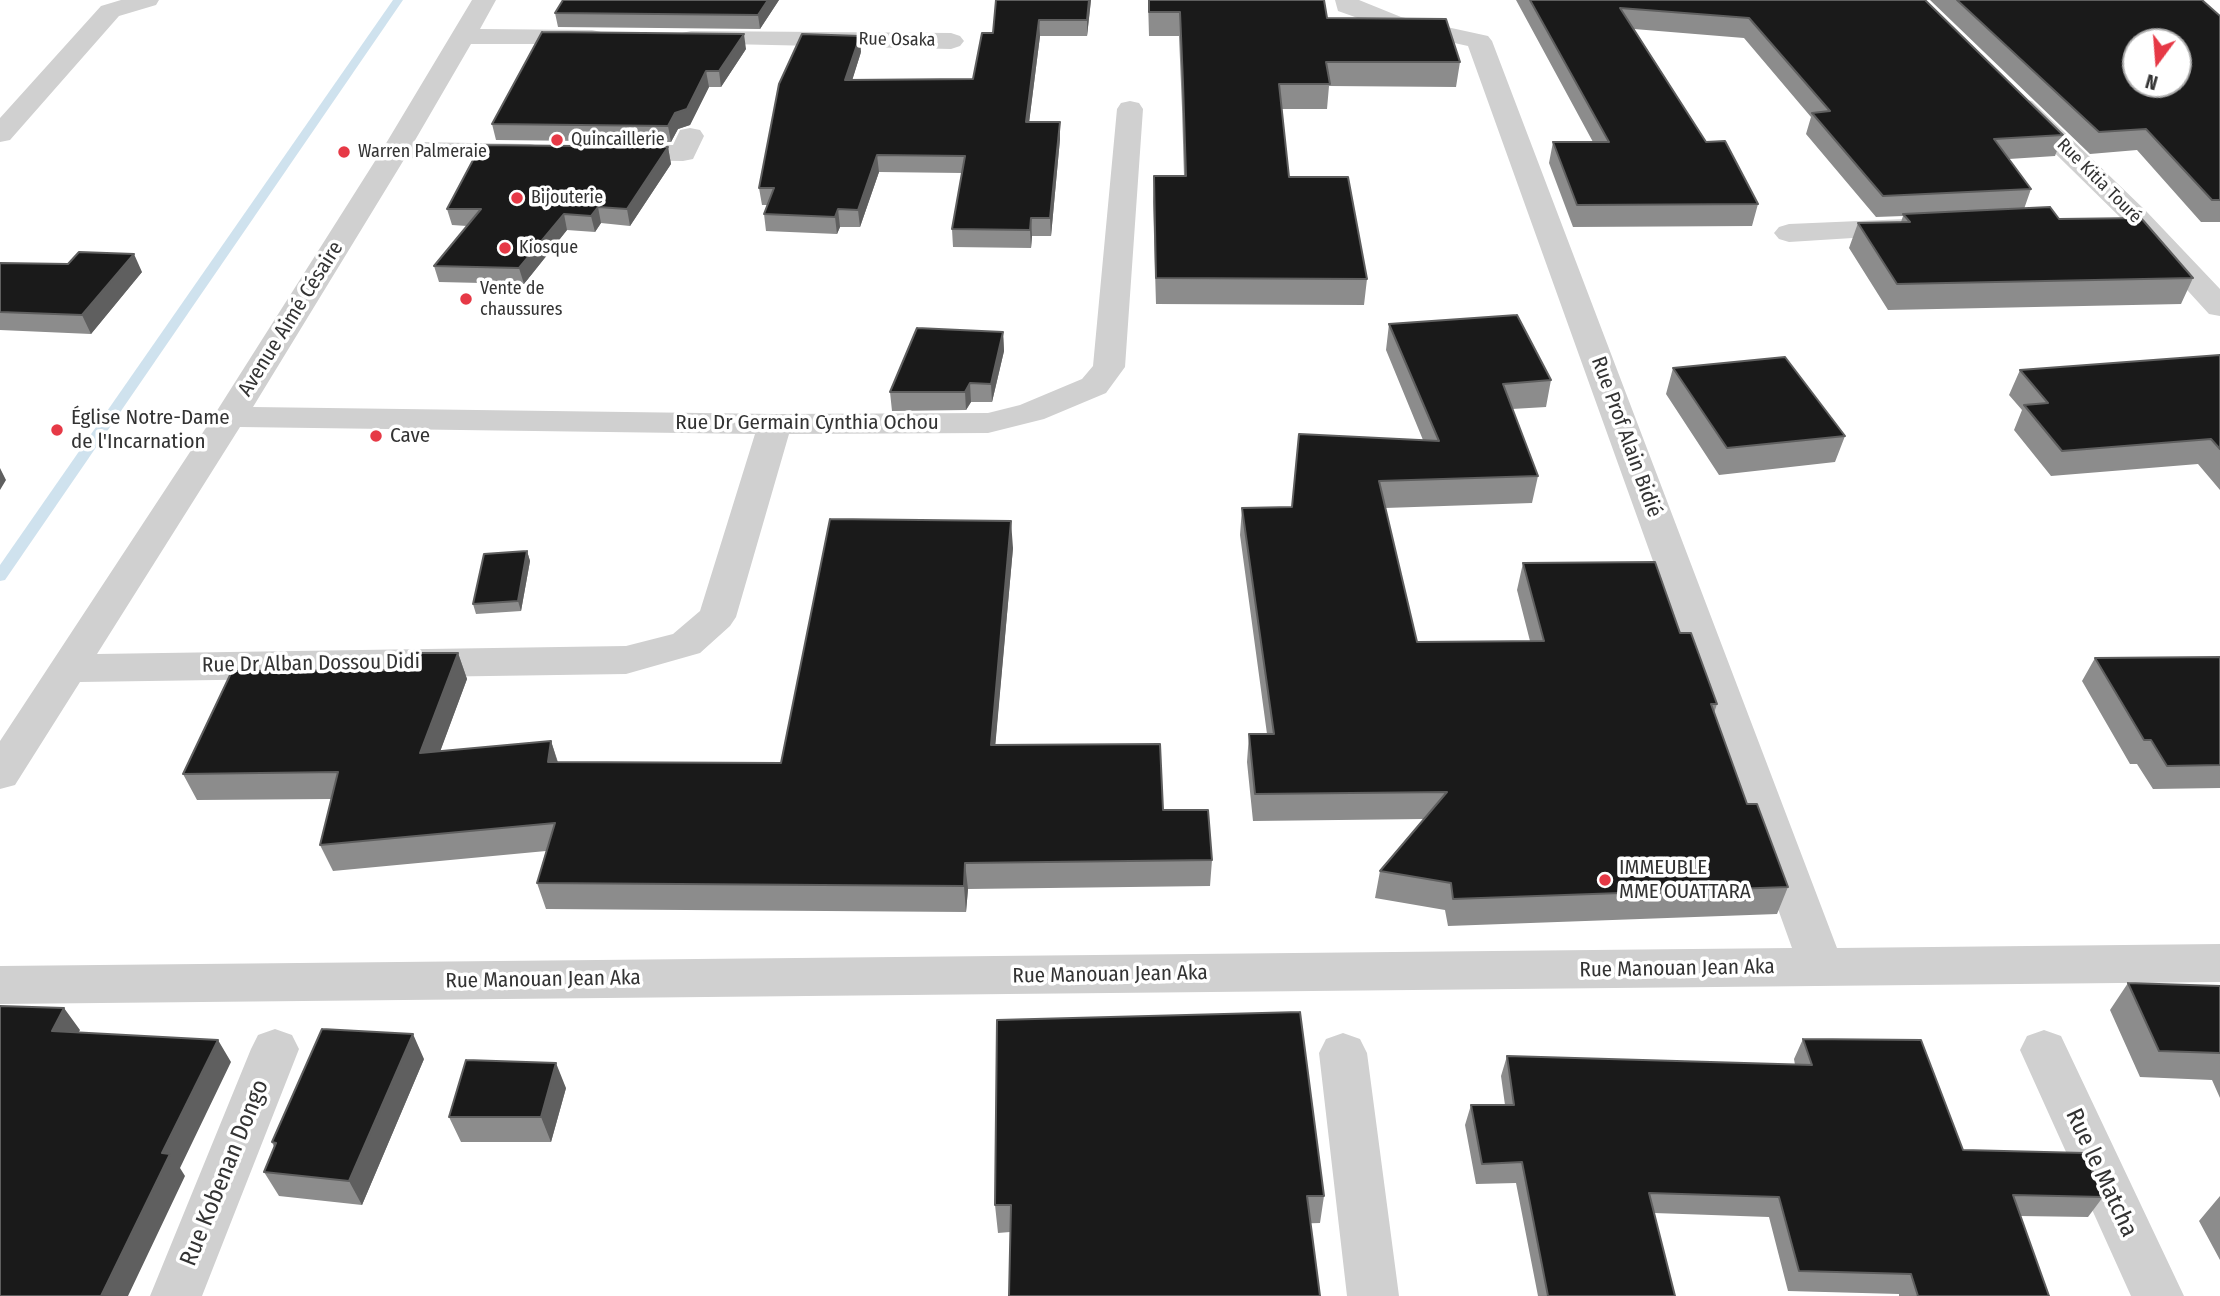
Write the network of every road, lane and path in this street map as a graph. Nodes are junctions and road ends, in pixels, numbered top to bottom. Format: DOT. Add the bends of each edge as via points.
graph roads {
  1 [pos="147,0"];
  2 [pos="484,0"];
  3 [pos="1346,0"];
  4 [pos="464,36"];
  5 [pos="617,37"];
  6 [pos="673,38"];
  7 [pos="951,41"];
  8 [pos="2000,85"];
  9 [pos="1130,109"];
  10 [pos="0,134"];
  11 [pos="690,136"];
  12 [pos="396,150"];
  13 [pos="560,152"];
  14 [pos="587,152"];
  15 [pos="2136,217"];
  16 [pos="2094,219"];
  17 [pos="1928,226"];
  18 [pos="1789,233"];
  19 [pos="2220,307"];
  20 [pos="230,417"];
  21 [pos="775,424"];
  22 [pos="69,668"];
  23 [pos="0,774"];
  24 [pos="2220,963"];
  25 [pos="1822,968"];
  26 [pos="0,985"];
  27 [pos="275,1049"];
  28 [pos="2044,1050"];
  29 [pos="1343,1053"];
  30 [pos="176,1296"];
  31 [pos="1373,1296"];
  32 [pos="2158,1296"];
  1 -- 10 [label="street" via="110,11"];
  2 -- 4 [label="street, Avenue Aimé Césaire"];
  3 -- 25 [label="street, Rue Prof Alain Bidié" via="1347,6 1395,23 1479,41"];
  4 -- 5 [label="street"];
  4 -- 12 [label="street, Avenue Aimé Césaire"];
  6 -- 7 [label="street, Rue Osaka"];
  8 -- 15 [label="street, Rue Kitia Touré"];
  9 -- 21 [label="street, Rue Dr Germain Cynthia Ochou" via="1109,367 1094,386 1032,412 988,423"];
  11 -- 14 [label="street" via="683,153"];
  12 -- 13 [label="street"];
  12 -- 20 [label="street, Avenue Aimé Césaire"];
  15 -- 16 [label="street"];
  15 -- 19 [label="street, Rue Kitia Touré"];
  17 -- 18 [label="street"];
  20 -- 21 [label="street, Rue Dr Germain Cynthia Ochou"];
  20 -- 22 [label="street, Avenue Aimé Césaire"];
  21 -- 22 [label="street, Rue Dr Alban Dossou Didi" via="717,617 686,644 626,660"];
  22 -- 23 [label="street, Avenue Aimé Césaire"];
  24 -- 25 [label="street, Rue Manouan Jean Aka"];
  25 -- 26 [label="street, Rue Manouan Jean Aka"];
  27 -- 30 [label="street, Rue Kobenan Dongo"];
  28 -- 32 [label="street, Rue le Matcha"];
  29 -- 31 [label="street"];
}
